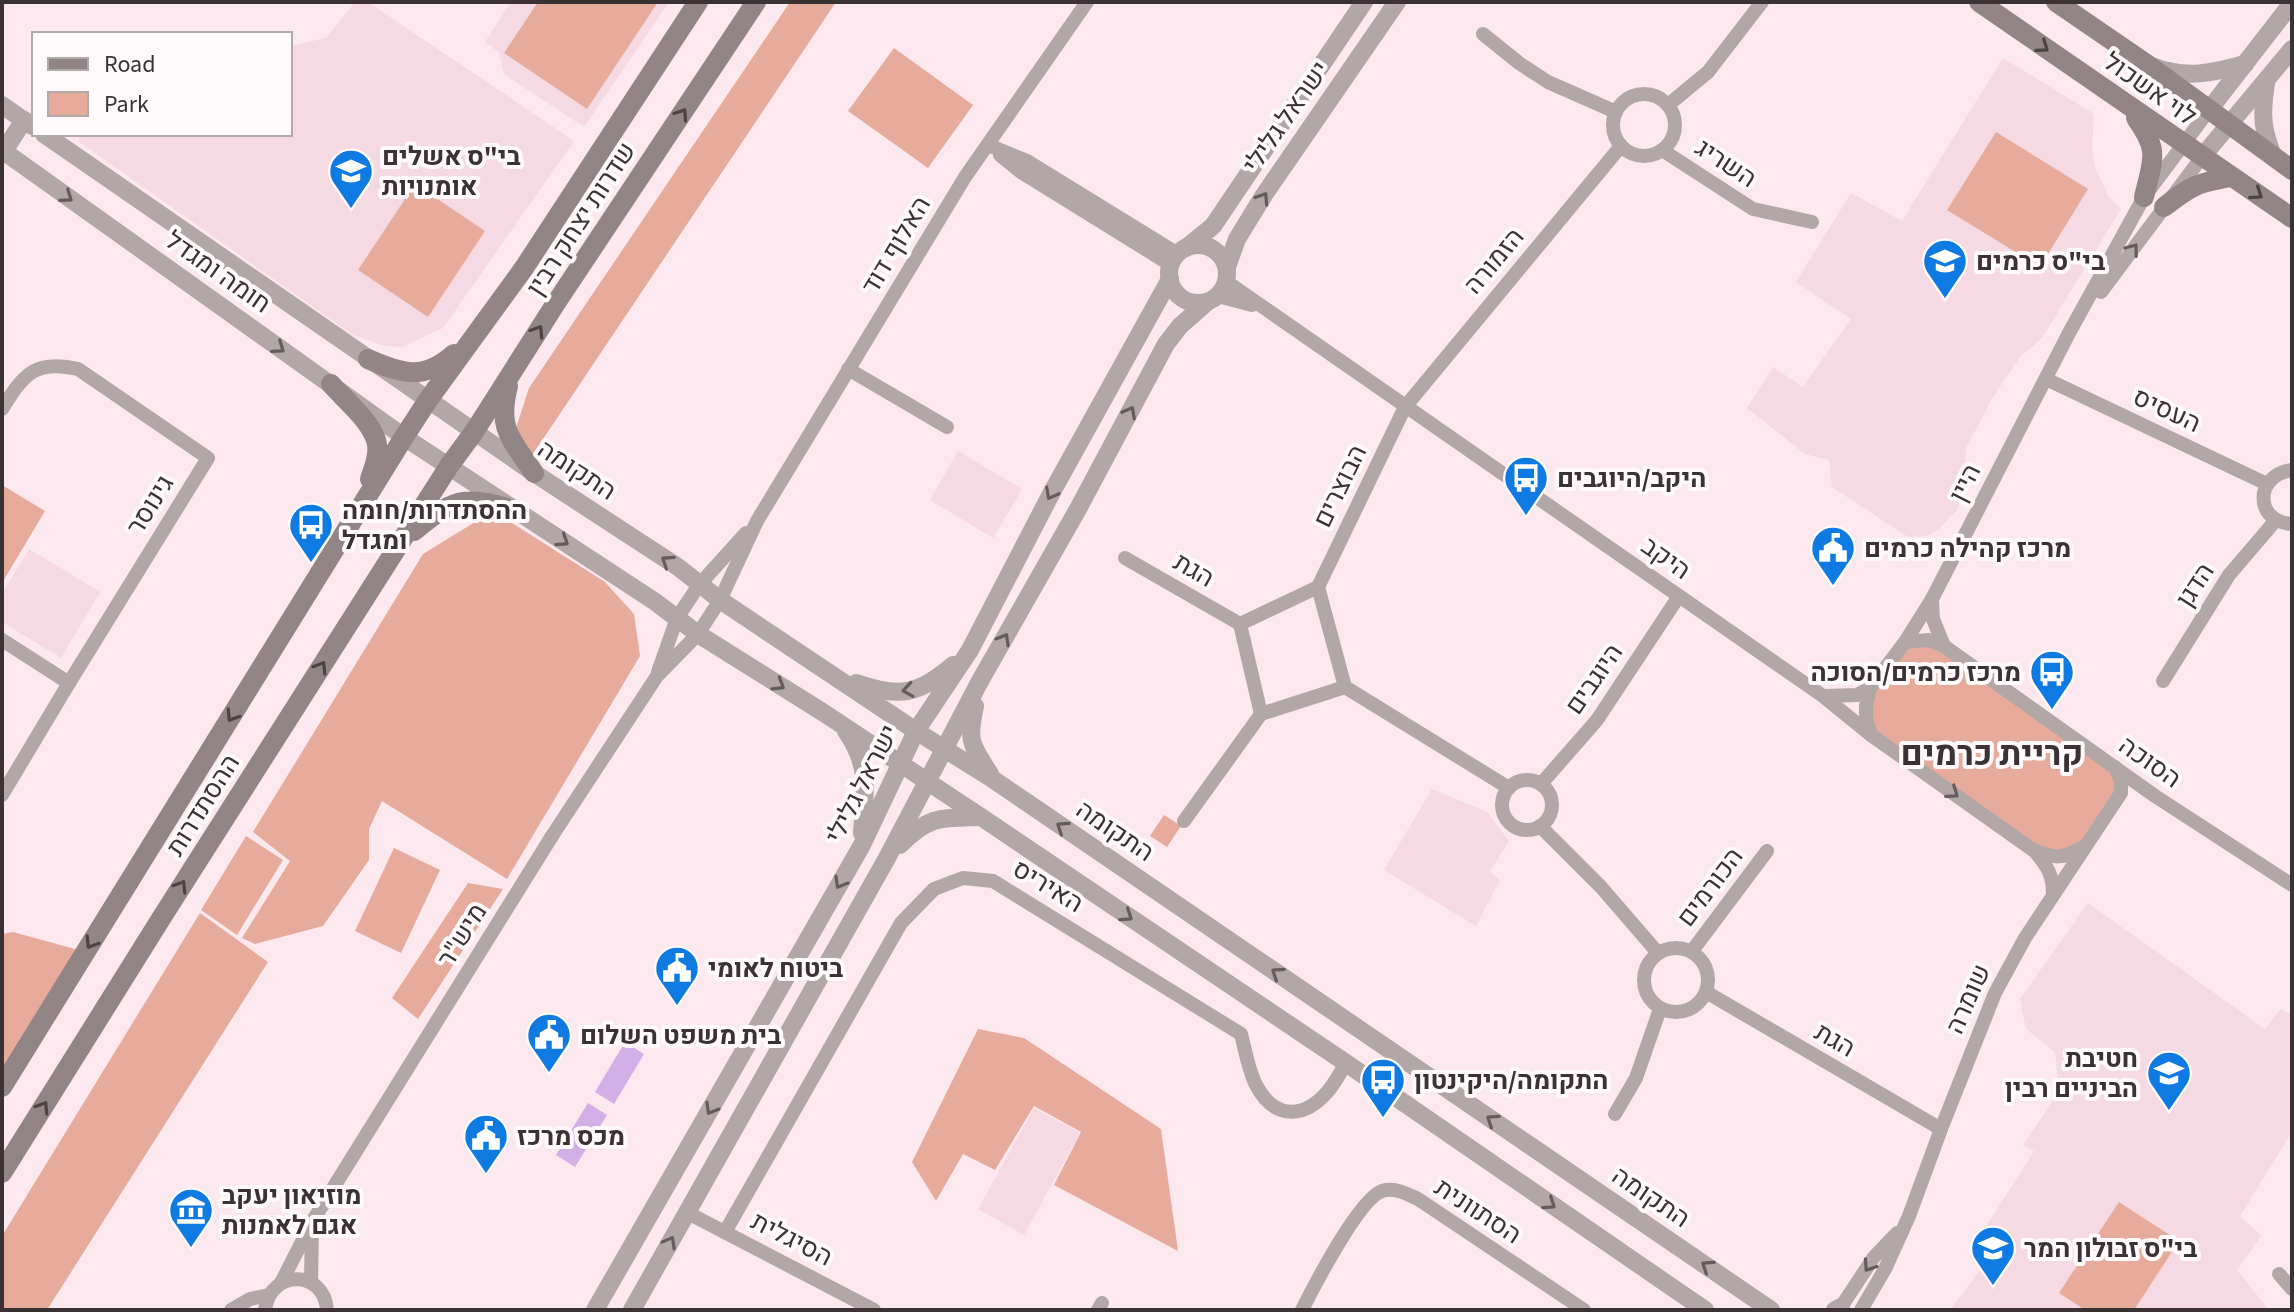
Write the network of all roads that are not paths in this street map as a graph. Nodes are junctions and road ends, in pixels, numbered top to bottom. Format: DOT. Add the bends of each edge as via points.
graph roads {
  1 [pos="698,2"];
  2 [pos="756,2"];
  3 [pos="1087,2"];
  4 [pos="1364,2"];
  5 [pos="1397,2"];
  6 [pos="1762,2"];
  7 [pos="1979,2"];
  8 [pos="2056,2"];
  9 [pos="2292,3"];
  10 [pos="1483,34"];
  11 [pos="2292,49"];
  12 [pos="2245,64"];
  13 [pos="2148,65"];
  14 [pos="2267,81"];
  15 [pos="2,105"];
  16 [pos="1668,105"];
  17 [pos="2126,105"];
  18 [pos="2209,110"];
  19 [pos="1616,112"];
  20 [pos="29,124"];
  21 [pos="2229,125"];
  22 [pos="47,136"];
  23 [pos="2183,144"];
  24 [pos="988,145"];
  25 [pos="1621,146"];
  26 [pos="1662,150"];
  27 [pos="3,152"];
  28 [pos="2202,157"];
  29 [pos="2274,158"];
  30 [pos="2292,170"];
  31 [pos="2231,177"];
  32 [pos="2144,197"];
  33 [pos="2164,207"];
  34 [pos="2292,218"];
  35 [pos="1812,222"];
  36 [pos="1176,262"];
  37 [pos="1219,287"];
  38 [pos="2069,333"];
  39 [pos="475,335"];
  40 [pos="368,359"];
  41 [pos="848,369"];
  42 [pos="512,372"];
  43 [pos="2046,379"];
  44 [pos="331,384"];
  45 [pos="428,400"];
  46 [pos="1405,407"];
  47 [pos="2,409"];
  48 [pos="947,427"];
  49 [pos="474,432"];
  50 [pos="404,437"];
  51 [pos="449,466"];
  52 [pos="2292,470"];
  53 [pos="534,473"];
  54 [pos="2267,484"];
  55 [pos="520,512"];
  56 [pos="353,519"];
  57 [pos="2276,520"];
  58 [pos="757,521"];
  59 [pos="2292,524"];
  60 [pos="401,541"];
  61 [pos="1125,558"];
  62 [pos="699,585"];
  63 [pos="1318,587"];
  64 [pos="1679,596"];
  65 [pos="1932,599"];
  66 [pos="720,600"];
  67 [pos="677,618"];
  68 [pos="1240,624"];
  69 [pos="698,634"];
  70 [pos="2,640"];
  71 [pos="1905,642"];
  72 [pos="1944,646"];
  73 [pos="970,650"];
  74 [pos="657,676"];
  75 [pos="835,676"];
  76 [pos="980,681"];
  77 [pos="2163,681"];
  78 [pos="69,683"];
  79 [pos="1345,687"];
  80 [pos="1870,688"];
  81 [pos="1823,696"];
  82 [pos="1261,714"];
  83 [pos="829,716"];
  84 [pos="916,731"];
  85 [pos="1871,735"];
  86 [pos="944,749"];
  87 [pos="900,763"];
  88 [pos="2115,767"];
  89 [pos="994,780"];
  90 [pos="927,782"];
  91 [pos="1541,784"];
  92 [pos="1509,788"];
  93 [pos="2,795"];
  94 [pos="2155,796"];
  95 [pos="2112,809"];
  96 [pos="981,817"];
  97 [pos="1184,821"];
  98 [pos="1540,826"];
  99 [pos="862,845"];
  100 [pos="2084,847"];
  101 [pos="2033,850"];
  102 [pos="1767,851"];
  103 [pos="887,858"];
  104 [pos="2289,878"];
  105 [pos="2053,895"];
  106 [pos="1692,951"];
  107 [pos="1658,953"];
  108 [pos="1706,992"];
  109 [pos="1660,1009"];
  110 [pos="1346,1063"];
  111 [pos="2,1087"];
  112 [pos="1615,1114"];
  113 [pos="1941,1129"];
  114 [pos="2,1173"];
  115 [pos="686,1212"];
  116 [pos="312,1222"];
  117 [pos="1903,1227"];
  118 [pos="725,1232"];
  119 [pos="2279,1274"];
  120 [pos="311,1282"];
  121 [pos="281,1283"];
  122 [pos="2292,1289"];
  123 [pos="269,1295"];
  124 [pos="1567,1305"];
  125 [pos="1839,1309"];
  126 [pos="231,1310"];
  127 [pos="238,1310"];
  128 [pos="244,1310"];
  129 [pos="265,1310"];
  130 [pos="327,1310"];
  131 [pos="595,1310"];
  132 [pos="632,1310"];
  133 [pos="874,1310"];
  134 [pos="1302,1310"];
  135 [pos="1584,1310"];
  136 [pos="1705,1310"];
  137 [pos="1771,1310"];
  138 [pos="1861,1310"];
  1 -- 39 [label="main road, שדרות יצחק רבין"];
  42 -- 2 [label="main road, שדרות יצחק רבין, one-way"];
  3 -- 24 [label="street, האלוף דוד"];
  4 -- 36 [label="street, ישראל גלילי" via="1213,226"];
  37 -- 5 [label="street, ישראל גלילי, one-way" via="1237,239 1264,195"];
  6 -- 16 [label="street" via="1708,72"];
  7 -- 17 [label="main road, לוי אשכול, one-way"];
  8 -- 13 [label="main road, לוי אשכול"];
  9 -- 12 [label="street"];
  10 -- 19 [label="street" via="1548,82"];
  11 -- 14 [label="street"];
  12 -- 13 [label="street" via="2191,75"];
  12 -- 18 [label="street"];
  13 -- 18 [label="main road, לוי אשכול"];
  14 -- 21 [label="street"];
  14 -- 29 [label="street" via="2262,121"];
  15 -- 20 [label="street"];
  16 -- 19 [label="street" via="1640,94 1621,103"];
  16 -- 26 [label="street" via="1675,129"];
  17 -- 23 [label="main road, לוי אשכול"];
  17 -- 32 [label="main road" via="2150,137 2153,154"];
  18 -- 21 [label="main road, לוי אשכול"];
  18 -- 23 [label="street, היין"];
  19 -- 25 [label="street" via="1614,136"];
  20 -- 27 [label="street"];
  21 -- 28 [label="street"];
  21 -- 29 [label="main road, לוי אשכול"];
  22 -- 40 [label="street, חומה ומגדל"];
  23 -- 28 [label="main road, לוי אשכול"];
  23 -- 32 [label="street, היין"];
  24 -- 36 [label="street" via="1027,161"];
  24 -- 41 [label="street, האלוף דוד"];
  25 -- 26 [label="street" via="1641,156"];
  25 -- 46 [label="street, הזמורה"];
  26 -- 35 [label="street, השריג" via="1753,209"];
  27 -- 44 [label="street, חומה ומגדל, one-way"];
  28 -- 31 [label="main road, לוי אשכול"];
  28 -- 33 [label="street, היין"];
  29 -- 30 [label="main road, לוי אשכול"];
  31 -- 33 [label="main road" via="2199,183"];
  31 -- 34 [label="main road, לוי אשכול, one-way"];
  32 -- 38 [label="street, היין"];
  38 -- 33 [label="street, היין, one-way"];
  36 -- 37 [label="street" via="1173,288 1179,296 1196,304"];
  36 -- 37 [label="street" via="1202,245 1211,248 1223,259"];
  36 -- 73 [label="street, ישראל גלילי, one-way"];
  37 -- 46 [label="street, היקב" via="1267,311"];
  76 -- 37 [label="street, ישראל גלילי, one-way" via="1166,344"];
  38 -- 43 [label="street, היין"];
  39 -- 40 [label="main road" via="442,365 427,370 396,371"];
  39 -- 45 [label="main road, שדרות יצחק רבין"];
  40 -- 45 [label="street, חומה ומגדל"];
  41 -- 48 [label="street"];
  41 -- 58 [label="street, האלוף דוד"];
  42 -- 49 [label="main road, שדרות יצחק רבין"];
  42 -- 53 [label="main road" via="503,415 507,432"];
  43 -- 54 [label="street, העסיס"];
  43 -- 65 [label="street, היין"];
  44 -- 50 [label="street, חומה ומגדל"];
  44 -- 56 [label="main road" via="376,441 377,458"];
  45 -- 49 [label="street, התקומה"];
  45 -- 50 [label="main road, שדרות יצחק רבין"];
  46 -- 63 [label="street, הבוצרים"];
  46 -- 64 [label="street, היקב"];
  47 -- 78 [label="street, גינוסר" via="34,370 58,364 78,369 208,458"];
  49 -- 51 [label="main road, שדרות יצחק רבין"];
  49 -- 53 [label="street, התקומה"];
  50 -- 51 [label="street"];
  50 -- 56 [label="main road, ההסתדרות"];
  51 -- 55 [label="street"];
  51 -- 60 [label="main road, ההסתדרות"];
  52 -- 54 [label="street"];
  62 -- 53 [label="street, התקומה, one-way"];
  54 -- 57 [label="street" via="2265,508"];
  55 -- 60 [label="main road" via="485,501 459,502"];
  55 -- 67 [label="street, one-way"];
  56 -- 111 [label="main road, ההסתדרות, one-way"];
  57 -- 59 [label="street"];
  57 -- 77 [label="street, הדגן" via="2229,575"];
  58 -- 62 [label="street, האלוף דוד"];
  58 -- 66 [label="street, האלוף דוד"];
  114 -- 60 [label="main road, ההסתדרות, one-way"];
  61 -- 68 [label="street, הגת"];
  62 -- 66 [label="street, התקומה"];
  62 -- 67 [label="street, האלוף דוד"];
  63 -- 68 [label="street"];
  63 -- 79 [label="street"];
  64 -- 81 [label="street, היקב"];
  64 -- 91 [label="street, היוגבים" via="1597,720"];
  65 -- 71 [label="street, היין"];
  65 -- 72 [label="street"];
  66 -- 69 [label="street, מיש\"ר"];
  66 -- 75 [label="street, התקומה"];
  67 -- 69 [label="street"];
  67 -- 74 [label="street, מיש\"ר"];
  68 -- 82 [label="street"];
  69 -- 74 [label="street, מיש\"ר"];
  69 -- 83 [label="street, one-way"];
  70 -- 78 [label="street"];
  71 -- 72 [label="street, הסוכה" via="1929,640"];
  71 -- 80 [label="street, היין"];
  72 -- 88 [label="street, הסוכה"];
  73 -- 75 [label="street, one-way" via="933,682 909,691 880,691"];
  73 -- 84 [label="street, ישראל גלילי"];
  74 -- 116 [label="street, מיש\"ר"];
  75 -- 84 [label="street, התקומה"];
  76 -- 86 [label="street, ישראל גלילי"];
  76 -- 89 [label="street" via="970,725 972,746"];
  78 -- 93 [label="street, גינוסר"];
  79 -- 82 [label="street"];
  79 -- 92 [label="street"];
  80 -- 81 [label="street" via="1857,695"];
  80 -- 85 [label="street" via="1866,719"];
  81 -- 85 [label="street, היקב"];
  82 -- 97 [label="street"];
  83 -- 87 [label="street"];
  83 -- 99 [label="street" via="848,733 865,773"];
  84 -- 86 [label="street, התקומה"];
  84 -- 87 [label="street, ישראל גלילי"];
  85 -- 101 [label="street, היקב, one-way"];
  86 -- 89 [label="street, התקומה"];
  86 -- 90 [label="street, ישראל גלילי"];
  87 -- 90 [label="street"];
  87 -- 99 [label="street, ישראל גלילי"];
  88 -- 94 [label="street, הסוכה"];
  88 -- 95 [label="street, שומרה" via="2121,793"];
  137 -- 89 [label="street, התקומה, one-way"];
  90 -- 96 [label="street"];
  90 -- 103 [label="street, ישראל גלילי"];
  91 -- 92 [label="street" via="1521,780"];
  91 -- 98 [label="street" via="1552,805"];
  92 -- 98 [label="street" via="1502,802 1511,824 1525,830"];
  94 -- 95 [label="street" via="2133,796"];
  94 -- 104 [label="street, הסוכה"];
  95 -- 100 [label="street, שומרה"];
  96 -- 103 [label="street" via="925,823"];
  96 -- 110 [label="street, one-way"];
  98 -- 107 [label="street"];
  99 -- 131 [label="street, ישראל גלילי, one-way"];
  100 -- 101 [label="street, היקב" via="2066,857"];
  100 -- 105 [label="street, שומרה"];
  101 -- 105 [label="street, היקב" via="2053,878"];
  102 -- 106 [label="street, הכורמים"];
  103 -- 115 [label="street, ישראל גלילי"];
  105 -- 113 [label="street, שומרה" via="1995,993"];
  106 -- 107 [label="street" via="1675,947"];
  106 -- 108 [label="street" via="1708,973"];
  107 -- 109 [label="street" via="1643,982"];
  108 -- 109 [label="street" via="1682,1012"];
  108 -- 113 [label="street, הגת"];
  109 -- 112 [label="street" via="1636,1078"];
  110 -- 118 [label="street, האיריס" via="1313,1105 1291,1113 1272,1107 1254,1081 1241,1034 993,881 963,878 934,889 901,923"];
  110 -- 136 [label="street, one-way"];
  113 -- 117 [label="street, שומרה"];
  115 -- 118 [label="street, הסיגלית"];
  132 -- 115 [label="street, ישראל גלילי, one-way"];
  116 -- 120 [label="street"];
  116 -- 121 [label="street, מיש\"ר"];
  117 -- 125 [label="street, שומרה, one-way" via="1874,1257"];
  117 -- 138 [label="street, שומרה"];
  118 -- 133 [label="street, הסיגלית"];
  119 -- 122 [label="street"];
  120 -- 121 [label="street"];
  120 -- 130 [label="street" via="324,1296"];
  121 -- 123 [label="street, מיש\"ר"];
  123 -- 126 [label="street"];
  123 -- 129 [label="street"];
  124 -- 134 [label="street, הסתוונית" via="1418,1199 1396,1190 1380,1191 1362,1208"];
  124 -- 135 [label="street, הסתוונית"];
  127 -- 128 [label="street"];
}
